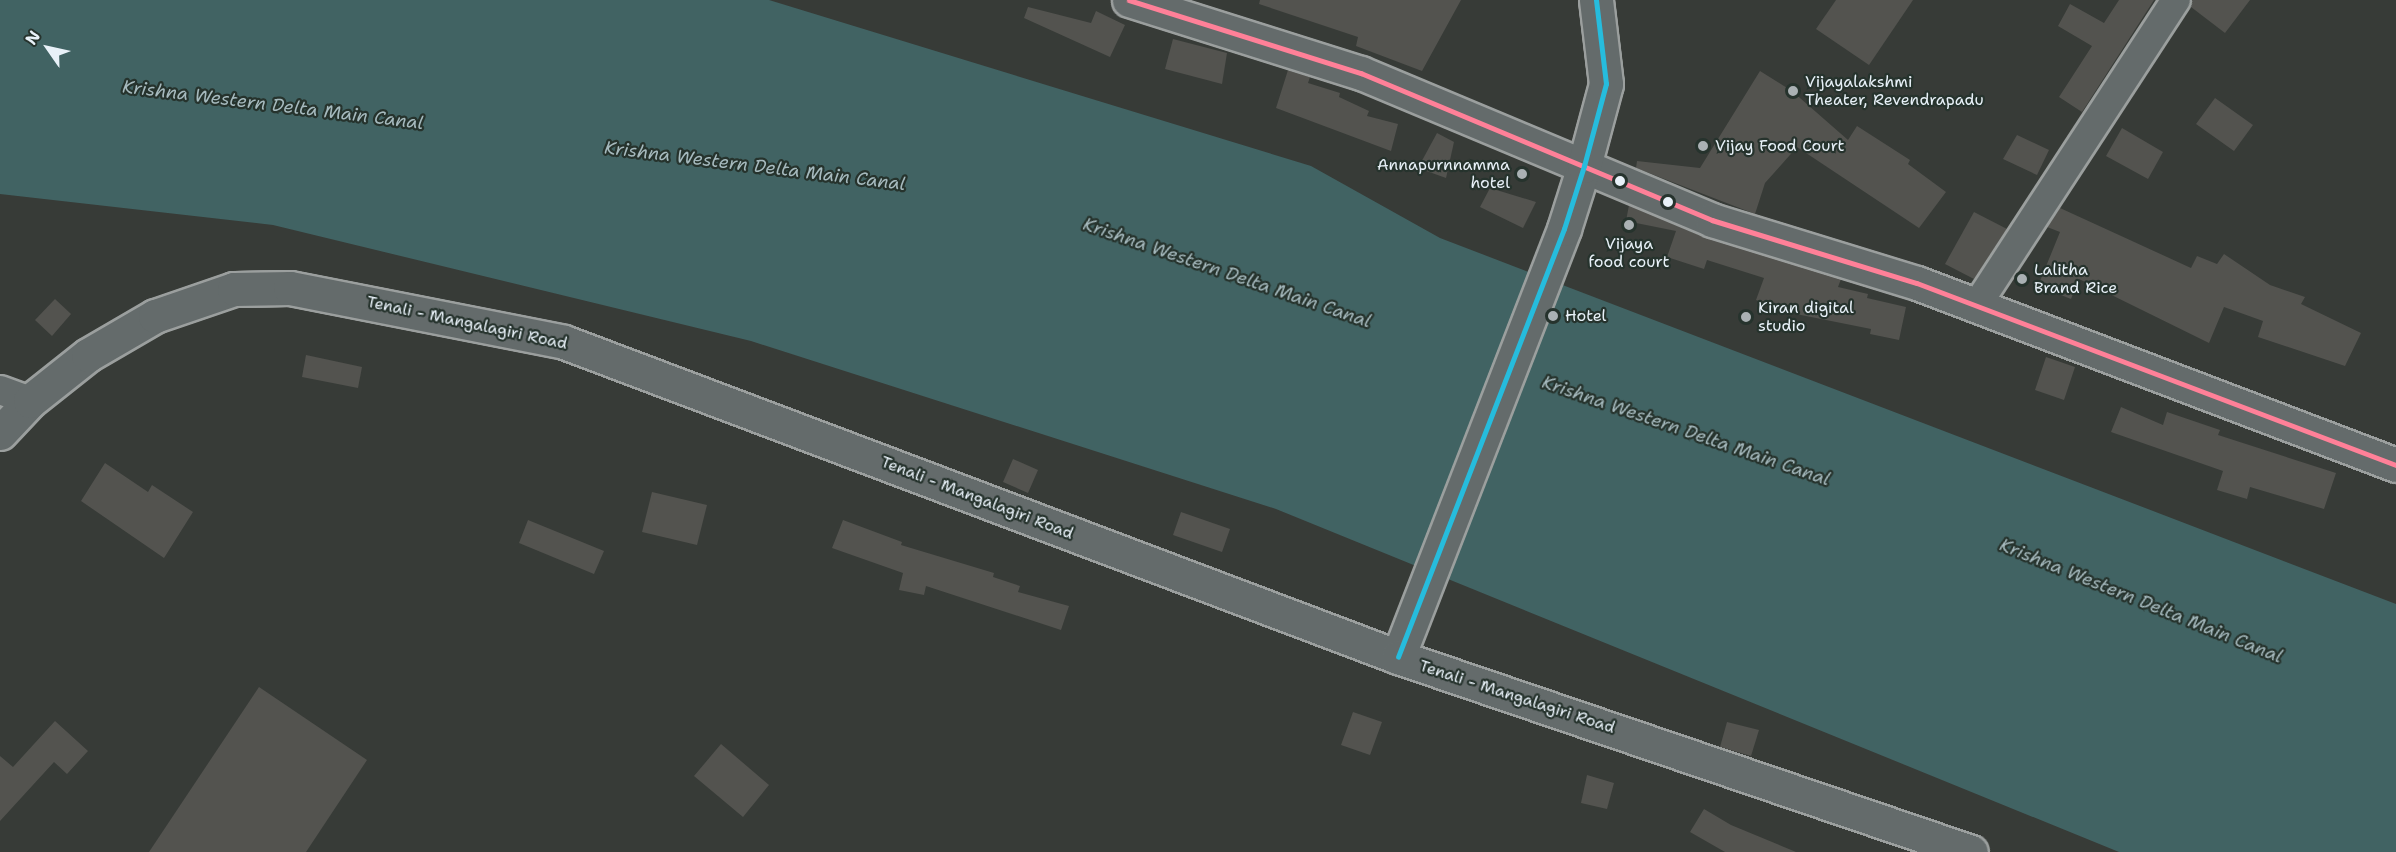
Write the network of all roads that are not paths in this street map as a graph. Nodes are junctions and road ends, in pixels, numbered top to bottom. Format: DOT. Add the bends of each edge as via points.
graph roads {
  1 [pos="1129,0"];
  2 [pos="1596,0"];
  3 [pos="2176,0"];
  4 [pos="1168,6"];
  5 [pos="1584,166"];
  6 [pos="1977,305"];
  7 [pos="15,396"];
  8 [pos="0,433"];
  9 [pos="2396,465"];
  10 [pos="1398,657"];
  11 [pos="1937,845"];
  12 [pos="1971,852"];
  1 -- 4 [label="main road"];
  2 -- 5 [label="main road" via="1606,84"];
  3 -- 6 [label="street"];
  4 -- 5 [label="main road" via="1361,73"];
  5 -- 6 [label="main road" via="1712,220"];
  5 -- 10 [label="main road" via="1564,229"];
  6 -- 9 [label="main road"];
  7 -- 8 [label="main road, Tenali - Mangalagiri Road"];
  7 -- 10 [label="main road, Tenali - Mangalagiri Road" via="155,316 234,289 290,288 312,292 564,342"];
  10 -- 11 [label="main road, Tenali - Mangalagiri Road"];
  11 -- 12 [label="main road, Tenali - Mangalagiri Road"];
}
